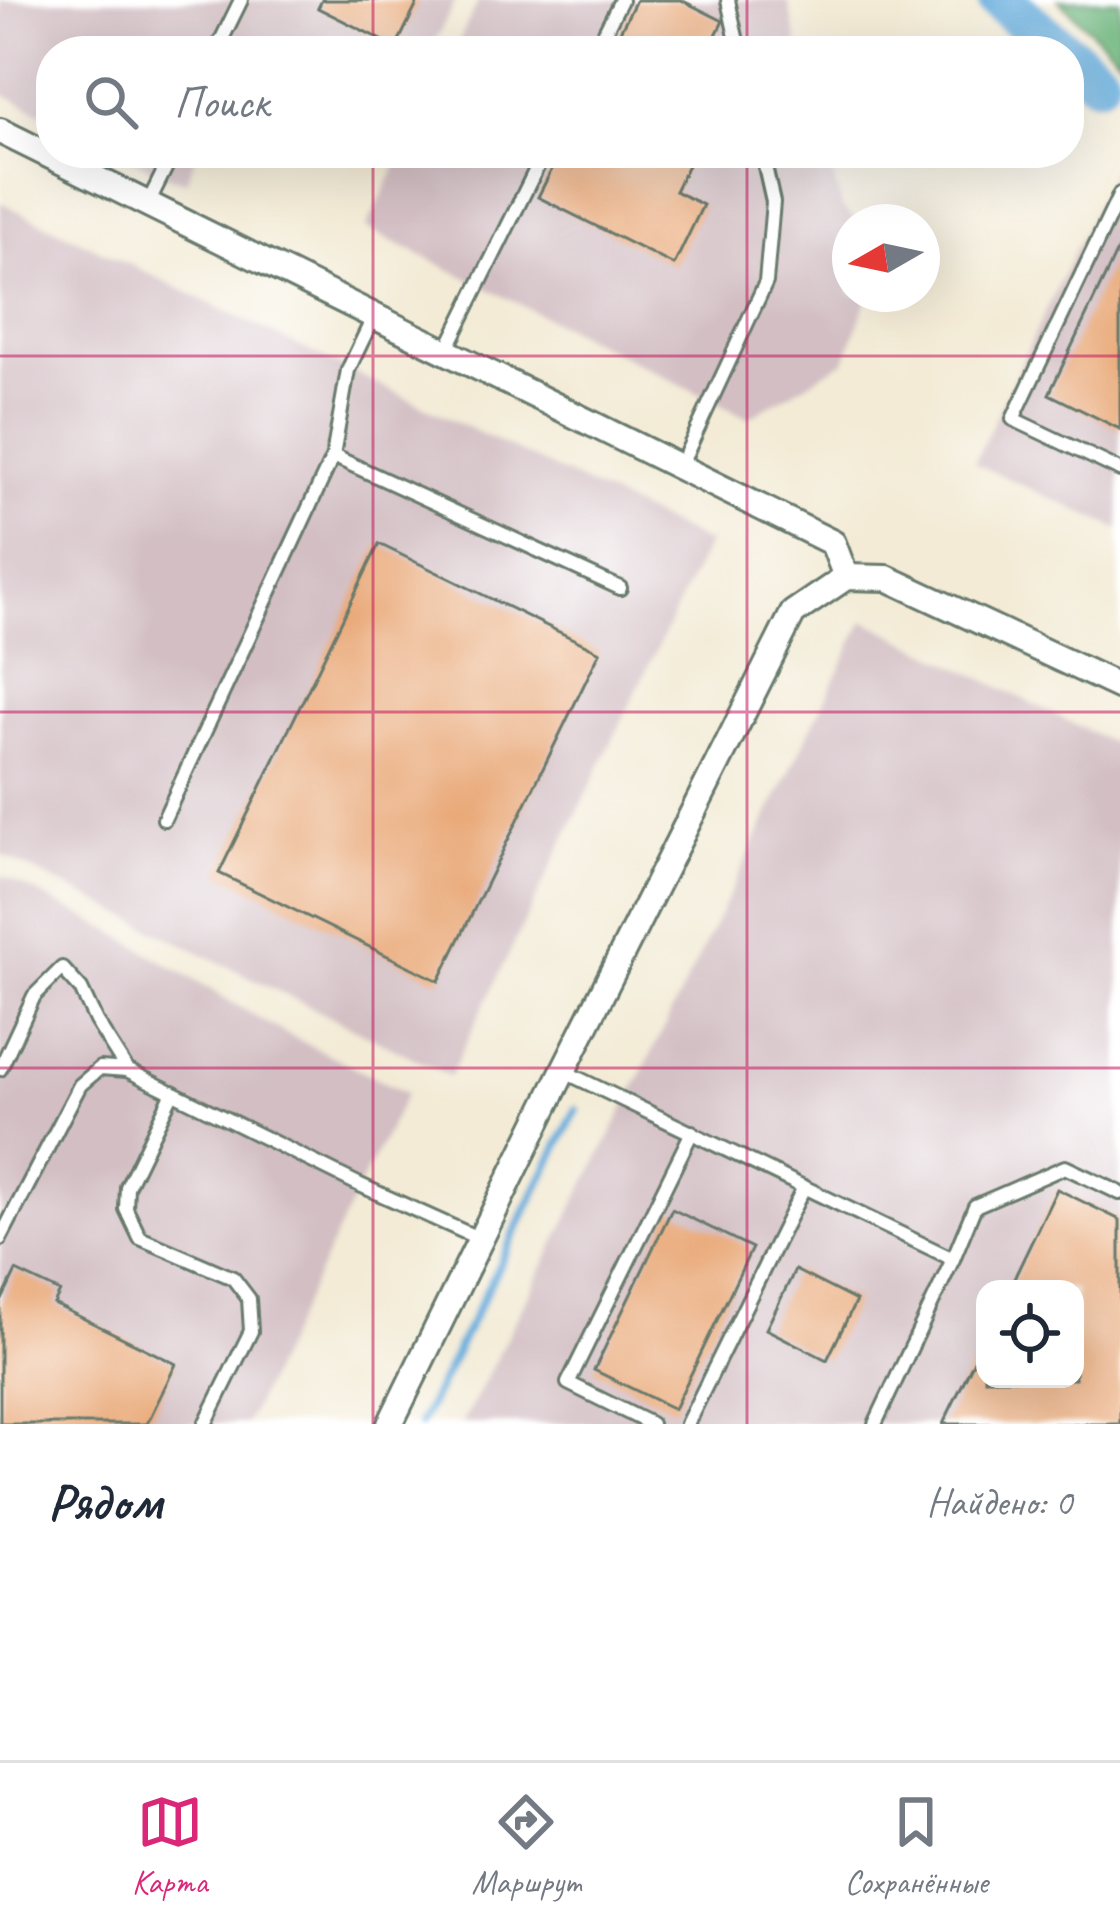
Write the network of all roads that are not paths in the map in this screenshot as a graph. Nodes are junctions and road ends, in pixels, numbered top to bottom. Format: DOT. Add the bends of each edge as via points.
graph roads {
  1 [pos="241,0"];
  2 [pos="621,0"];
  3 [pos="728,0"];
  4 [pos="223,36"];
  5 [pos="603,36"];
  6 [pos="736,36"];
  7 [pos="0,131"];
  8 [pos="36,149"];
  9 [pos="75,168"];
  10 [pos="166,168"];
  11 [pos="537,168"];
  12 [pos="765,168"];
  13 [pos="1120,194"];
  14 [pos="148,204"];
  15 [pos="373,318"];
  16 [pos="445,353"];
  17 [pos="333,456"];
  18 [pos="680,467"];
  19 [pos="1120,470"];
  20 [pos="846,577"];
  21 [pos="620,588"];
  22 [pos="1118,682"];
  23 [pos="164,819"];
  24 [pos="0,1069"];
  25 [pos="127,1070"];
  26 [pos="563,1072"];
  27 [pos="173,1092"];
  28 [pos="692,1132"];
  29 [pos="804,1187"];
  30 [pos="1120,1193"];
  31 [pos="4,1220"];
  32 [pos="0,1239"];
  33 [pos="481,1240"];
  34 [pos="953,1259"];
  35 [pos="205,1424"];
  36 [pos="390,1424"];
  37 [pos="652,1424"];
  38 [pos="687,1424"];
  39 [pos="875,1424"];
  1 -- 4 [label="lane"];
  2 -- 5 [label="lane"];
  3 -- 6 [label="lane"];
  7 -- 8 [label="street"];
  9 -- 14 [label="street"];
  10 -- 14 [label="lane"];
  11 -- 16 [label="lane"];
  12 -- 18 [label="lane" via="773,202 766,281"];
  13 -- 19 [label="lane" via="1013,419"];
  14 -- 15 [label="street"];
  15 -- 16 [label="street"];
  15 -- 17 [label="lane" via="348,370"];
  16 -- 18 [label="street"];
  17 -- 21 [label="lane"];
  17 -- 23 [label="lane"];
  18 -- 20 [label="street" via="833,543"];
  20 -- 22 [label="street" via="887,578"];
  20 -- 26 [label="street" via="794,613"];
  24 -- 25 [label="lane" via="34,996 62,968"];
  25 -- 27 [label="lane"];
  25 -- 31 [label="lane" via="100,1068 80,1085"];
  26 -- 28 [label="lane"];
  26 -- 33 [label="street"];
  27 -- 33 [label="lane"];
  27 -- 35 [label="lane" via="128,1187 126,1209 140,1238 233,1279 249,1299 251,1331"];
  28 -- 29 [label="lane"];
  28 -- 37 [label="lane" via="568,1383"];
  29 -- 34 [label="lane"];
  29 -- 38 [label="lane"];
  30 -- 34 [label="lane" via="1065,1167 975,1206"];
  31 -- 32 [label="lane"];
  33 -- 36 [label="street"];
  34 -- 39 [label="lane"];
}
